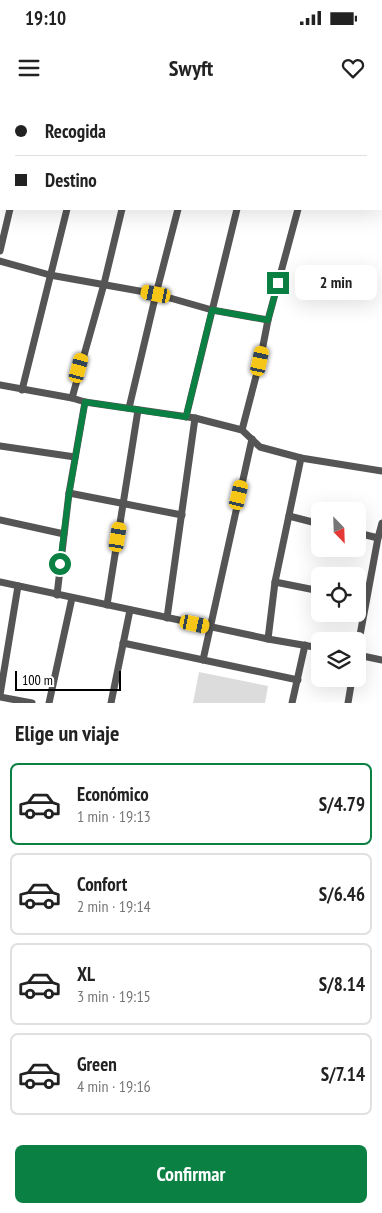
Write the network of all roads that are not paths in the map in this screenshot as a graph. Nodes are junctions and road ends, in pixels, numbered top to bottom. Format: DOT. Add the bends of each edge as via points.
graph roads {
  1 [pos="10,210"];
  2 [pos="67,210"];
  3 [pos="122,210"];
  4 [pos="178,210"];
  5 [pos="237,210"];
  6 [pos="298,210"];
  7 [pos="0,251"];
  8 [pos="0,261"];
  9 [pos="50,275"];
  10 [pos="104,284"];
  11 [pos="156,294"];
  12 [pos="212,310"];
  13 [pos="268,320"];
  14 [pos="0,385"];
  15 [pos="22,390"];
  16 [pos="72,398"];
  17 [pos="85,402"];
  18 [pos="129,408"];
  19 [pos="138,410"];
  20 [pos="186,417"];
  21 [pos="195,418"];
  22 [pos="242,430"];
  23 [pos="252,439"];
  24 [pos="0,446"];
  25 [pos="75,457"];
  26 [pos="302,458"];
  27 [pos="382,471"];
  28 [pos="69,494"];
  29 [pos="123,503"];
  30 [pos="182,515"];
  31 [pos="289,516"];
  32 [pos="0,520"];
  33 [pos="311,522"];
  34 [pos="382,523"];
  35 [pos="64,534"];
  36 [pos="366,535"];
  37 [pos="378,538"];
  38 [pos="0,582"];
  39 [pos="276,582"];
  40 [pos="18,586"];
  41 [pos="311,589"];
  42 [pos="57,595"];
  43 [pos="72,598"];
  44 [pos="366,600"];
  45 [pos="107,605"];
  46 [pos="130,610"];
  47 [pos="167,618"];
  48 [pos="209,627"];
  49 [pos="268,639"];
  50 [pos="123,643"];
  51 [pos="305,645"];
  52 [pos="311,646"];
  53 [pos="366,657"];
  54 [pos="202,660"];
  55 [pos="382,660"];
  56 [pos="298,680"];
  57 [pos="351,687"];
  58 [pos="0,696"];
  59 [pos="32,703"];
  60 [pos="49,703"];
  61 [pos="110,703"];
  62 [pos="292,703"];
  63 [pos="348,703"];
  1 -- 7 [label="street"];
  2 -- 9 [label="street"];
  3 -- 10 [label="street"];
  4 -- 11 [label="street"];
  5 -- 12 [label="street"];
  6 -- 13 [label="street"];
  8 -- 9 [label="street"];
  9 -- 10 [label="street"];
  9 -- 15 [label="street"];
  10 -- 11 [label="street"];
  10 -- 16 [label="street"];
  11 -- 12 [label="street"];
  11 -- 18 [label="street"];
  12 -- 13 [label="street"];
  12 -- 20 [label="street"];
  13 -- 22 [label="street"];
  14 -- 15 [label="street"];
  15 -- 16 [label="street"];
  16 -- 17 [label="street"];
  17 -- 18 [label="street"];
  17 -- 25 [label="street"];
  18 -- 19 [label="street"];
  19 -- 20 [label="street"];
  19 -- 29 [label="street"];
  20 -- 21 [label="street"];
  21 -- 22 [label="street"];
  21 -- 30 [label="street"];
  22 -- 23 [label="street"];
  23 -- 26 [label="street" via="260,447"];
  23 -- 48 [label="street"];
  24 -- 25 [label="street"];
  25 -- 28 [label="street"];
  26 -- 27 [label="street"];
  26 -- 31 [label="street"];
  28 -- 29 [label="street"];
  28 -- 35 [label="street"];
  29 -- 30 [label="street"];
  29 -- 45 [label="street"];
  30 -- 47 [label="street"];
  31 -- 33 [label="street"];
  31 -- 39 [label="street"];
  32 -- 35 [label="street"];
  34 -- 37 [label="street"];
  35 -- 42 [label="street"];
  36 -- 37 [label="street"];
  37 -- 44 [label="street"];
  38 -- 40 [label="street"];
  39 -- 41 [label="street"];
  39 -- 49 [label="street"];
  40 -- 42 [label="street"];
  40 -- 58 [label="street"];
  42 -- 43 [label="street"];
  43 -- 45 [label="street"];
  43 -- 60 [label="street"];
  45 -- 46 [label="street"];
  46 -- 47 [label="street"];
  46 -- 50 [label="street"];
  47 -- 48 [label="street"];
  48 -- 49 [label="street"];
  48 -- 54 [label="street"];
  49 -- 51 [label="street"];
  50 -- 54 [label="street"];
  50 -- 61 [label="street"];
  51 -- 52 [label="street"];
  51 -- 56 [label="street"];
  53 -- 55 [label="street"];
  54 -- 56 [label="street"];
  56 -- 62 [label="street"];
  57 -- 63 [label="street"];
  58 -- 59 [label="street"];
}
